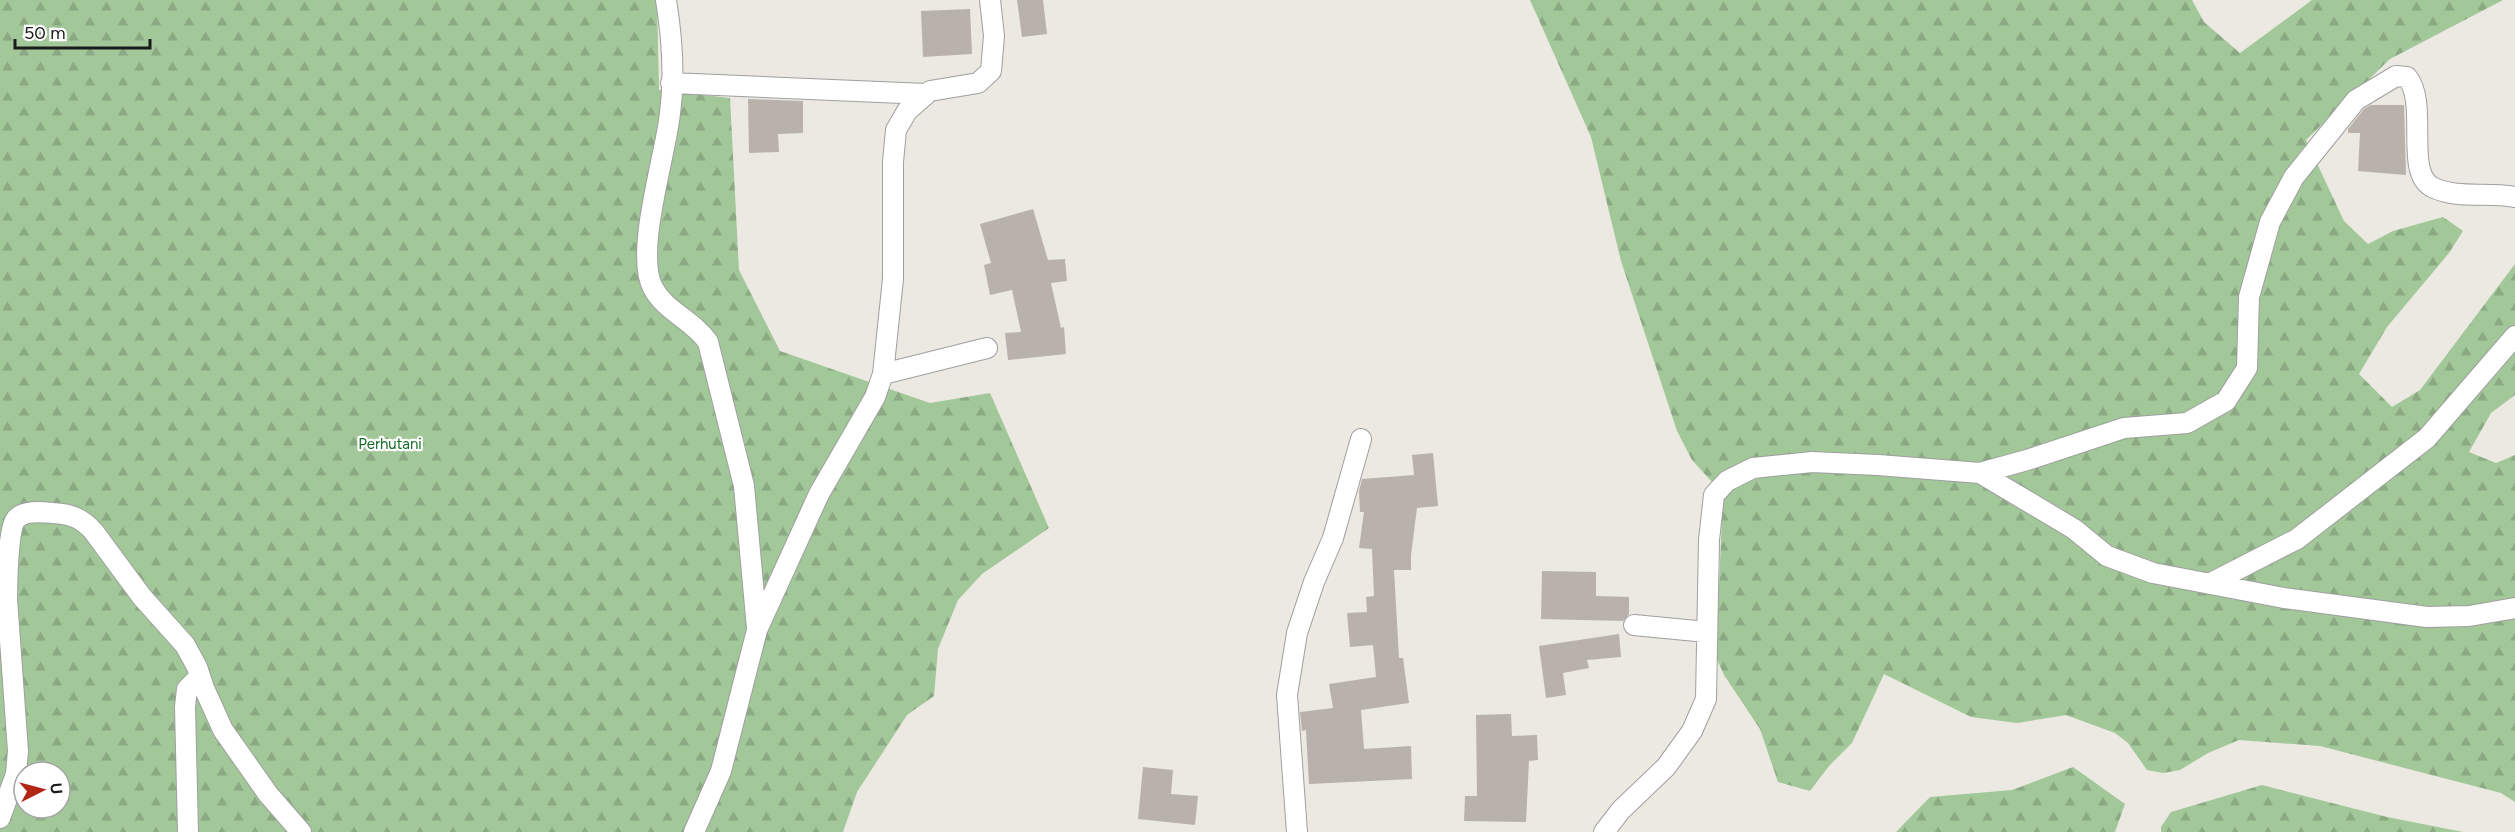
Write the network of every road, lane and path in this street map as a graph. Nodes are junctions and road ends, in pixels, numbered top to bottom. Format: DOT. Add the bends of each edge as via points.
graph roads {
  1 [pos="666,0"];
  2 [pos="990,0"];
  3 [pos="671,82"];
  4 [pos="926,94"];
  5 [pos="2515,197"];
  6 [pos="2515,336"];
  7 [pos="987,348"];
  8 [pos="883,375"];
  9 [pos="1361,439"];
  10 [pos="1980,473"];
  11 [pos="2211,583"];
  12 [pos="2515,608"];
  13 [pos="1634,625"];
  14 [pos="757,630"];
  15 [pos="1707,632"];
  16 [pos="200,676"];
  17 [pos="0,818"];
  18 [pos="188,832"];
  19 [pos="301,832"];
  20 [pos="694,832"];
  21 [pos="1297,832"];
  22 [pos="1604,832"];
  1 -- 3 [label="street" via="672,37"];
  2 -- 4 [label="street" via="994,36 991,71 978,83"];
  3 -- 4 [label="street"];
  3 -- 14 [label="street" via="671,113 648,237 648,271 653,288 666,304 700,330 708,342 744,486"];
  4 -- 8 [label="street" via="907,111 896,130 893,279"];
  5 -- 10 [label="street" via="2463,195 2425,181 2419,166 2413,84 2407,77 2396,76 2356,100 2344,113 2294,177 2270,222 2249,297 2247,368 2226,401 2187,423 2124,428"];
  6 -- 11 [label="street" via="2427,438 2296,539"];
  7 -- 8 [label="street"];
  8 -- 14 [label="street" via="875,397 819,494"];
  9 -- 21 [label="street" via="1333,538 1297,633 1287,695"];
  10 -- 11 [label="street" via="2074,529 2107,556 2153,573"];
  10 -- 15 [label="street" via="1812,462 1753,468 1727,480 1714,495"];
  11 -- 12 [label="street" via="2284,598 2427,617 2469,616"];
  13 -- 15 [label="street"];
  14 -- 20 [label="street" via="722,771"];
  15 -- 22 [label="street" via="1706,699 1692,731 1666,767 1620,810"];
  16 -- 17 [label="street" via="185,645 142,597 86,522 71,514 43,512 27,513 17,519 12,529 7,578 18,751 16,774"];
  16 -- 18 [label="street" via="187,689 184,707"];
  16 -- 19 [label="street" via="223,730 268,794"];
}
